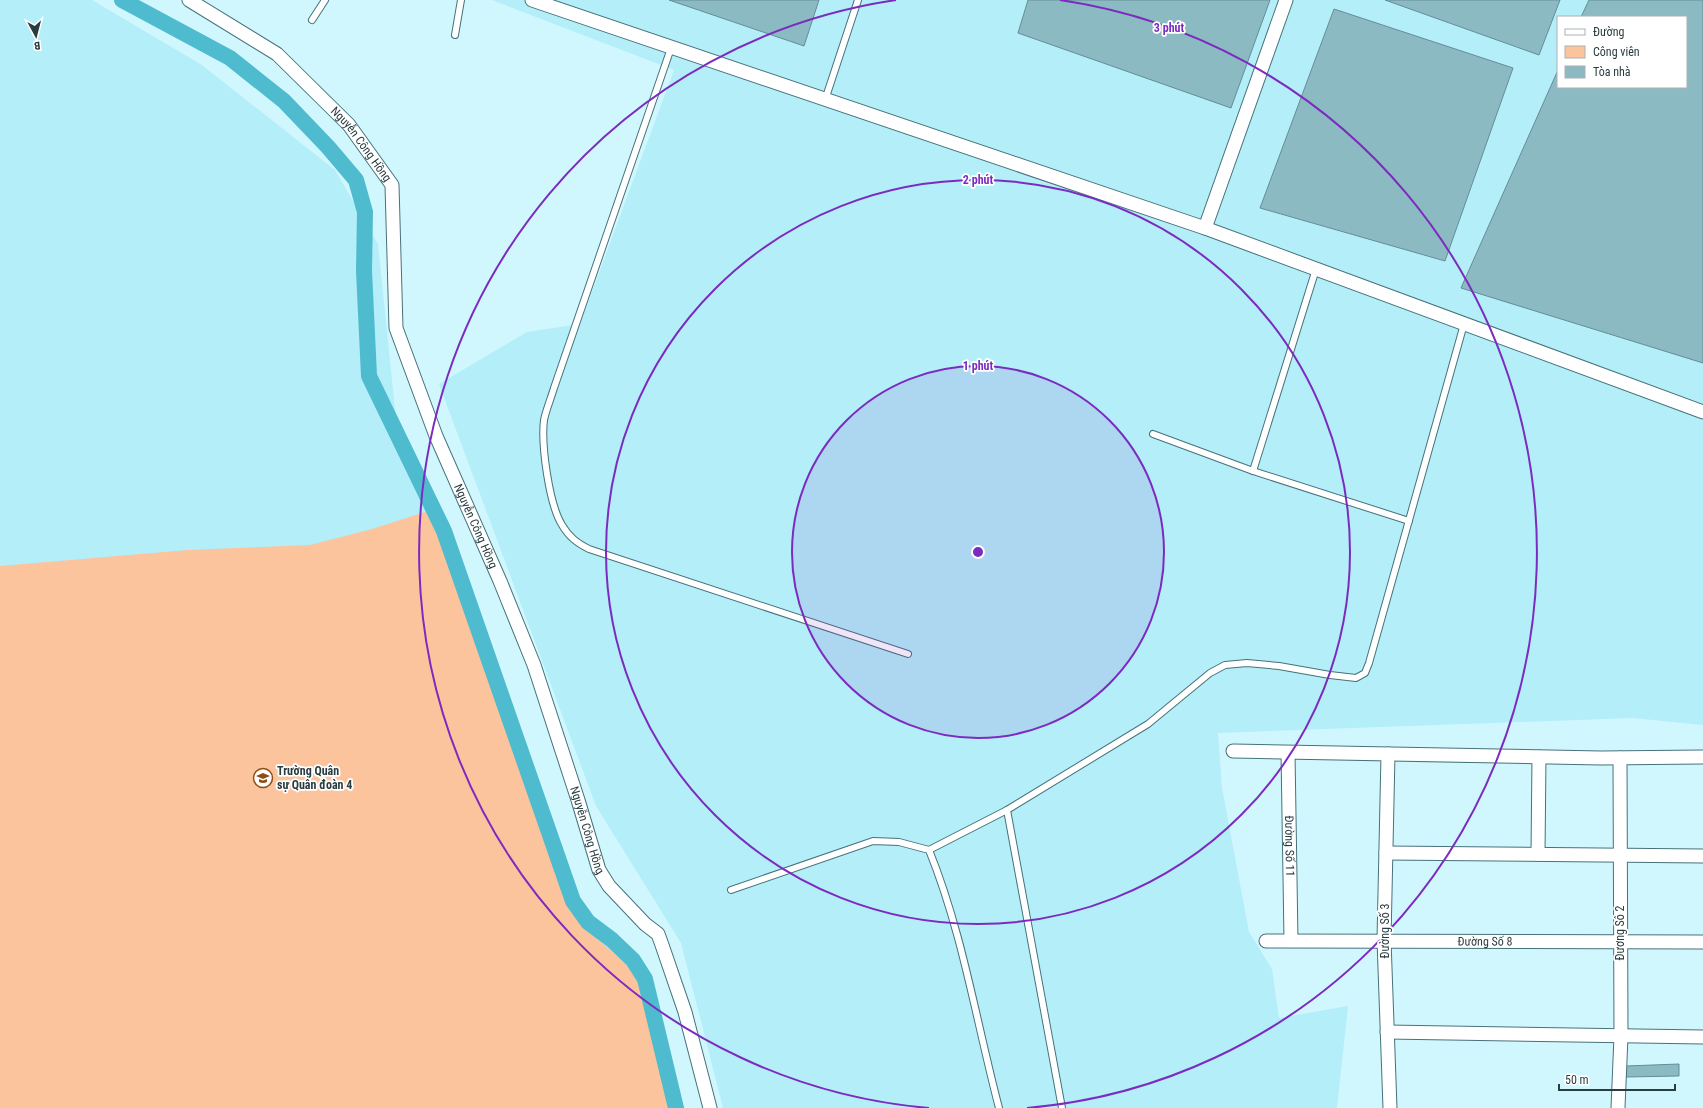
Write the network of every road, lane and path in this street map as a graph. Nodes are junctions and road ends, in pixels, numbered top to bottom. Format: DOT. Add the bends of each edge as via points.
graph roads {
  1 [pos="189,0"];
  2 [pos="325,0"];
  3 [pos="461,0"];
  4 [pos="532,0"];
  5 [pos="858,0"];
  6 [pos="1286,0"];
  7 [pos="312,20"];
  8 [pos="454,35"];
  9 [pos="670,48"];
  10 [pos="825,100"];
  11 [pos="1205,228"];
  12 [pos="1316,269"];
  13 [pos="1464,324"];
  14 [pos="1703,412"];
  15 [pos="1153,434"];
  16 [pos="1253,471"];
  17 [pos="1409,520"];
  18 [pos="908,654"];
  19 [pos="1233,752"];
  20 [pos="1288,753"];
  21 [pos="1388,754"];
  22 [pos="1539,757"];
  23 [pos="1703,757"];
  24 [pos="1620,758"];
  25 [pos="1007,810"];
  26 [pos="929,850"];
  27 [pos="1386,853"];
  28 [pos="1538,854"];
  29 [pos="1620,855"];
  30 [pos="1703,856"];
  31 [pos="731,890"];
  32 [pos="1266,940"];
  33 [pos="1291,940"];
  34 [pos="1384,940"];
  35 [pos="1620,942"];
  36 [pos="1703,942"];
  37 [pos="1387,1032"];
  38 [pos="1621,1036"];
  39 [pos="1703,1037"];
  40 [pos="710,1108"];
  41 [pos="999,1108"];
  42 [pos="1062,1108"];
  43 [pos="1390,1108"];
  44 [pos="1618,1108"];
  1 -- 40 [label="street, Nguyễn Công Hồng" via="277,54 349,125 392,185 396,328 436,436 534,665 599,870 609,886 658,934 685,1012"];
  2 -- 7 [label="lane"];
  3 -- 8 [label="lane"];
  4 -- 9 [label="street"];
  5 -- 10 [label="lane"];
  6 -- 11 [label="street"];
  9 -- 10 [label="street"];
  9 -- 18 [label="lane" via="544,420 544,452 549,490 560,524 575,542 589,549"];
  10 -- 11 [label="street"];
  11 -- 12 [label="street"];
  12 -- 13 [label="street"];
  12 -- 16 [label="lane"];
  13 -- 14 [label="street"];
  13 -- 17 [label="lane"];
  15 -- 16 [label="lane"];
  16 -- 17 [label="lane"];
  17 -- 25 [label="lane" via="1370,663 1365,673 1356,678 1279,666 1247,663 1225,665 1210,673 1148,724"];
  19 -- 20 [label="street"];
  20 -- 21 [label="street"];
  20 -- 33 [label="street, Đường Số 11"];
  21 -- 22 [label="street"];
  21 -- 27 [label="street, Đường Số 3"];
  22 -- 24 [label="street"];
  22 -- 28 [label="street"];
  23 -- 24 [label="street"];
  24 -- 29 [label="street, Đương Sô 2"];
  25 -- 26 [label="lane"];
  25 -- 42 [label="lane"];
  26 -- 31 [label="lane" via="899,842 873,841"];
  26 -- 41 [label="lane" via="962,949"];
  27 -- 28 [label="street"];
  27 -- 34 [label="street, Đường Số 3"];
  28 -- 29 [label="street"];
  29 -- 30 [label="street"];
  29 -- 35 [label="street, Đương Sô 2"];
  32 -- 33 [label="street, Đường Số 8"];
  33 -- 34 [label="street, Đường Số 8"];
  34 -- 35 [label="street, Đường Số 8"];
  34 -- 37 [label="street, Đường Số 3"];
  35 -- 36 [label="street, Đường Số 8"];
  35 -- 38 [label="street, Đương Sô 2"];
  37 -- 38 [label="street"];
  37 -- 43 [label="street, Đường Số 3"];
  38 -- 39 [label="street"];
  38 -- 44 [label="street, Đương Sô 2"];
}
